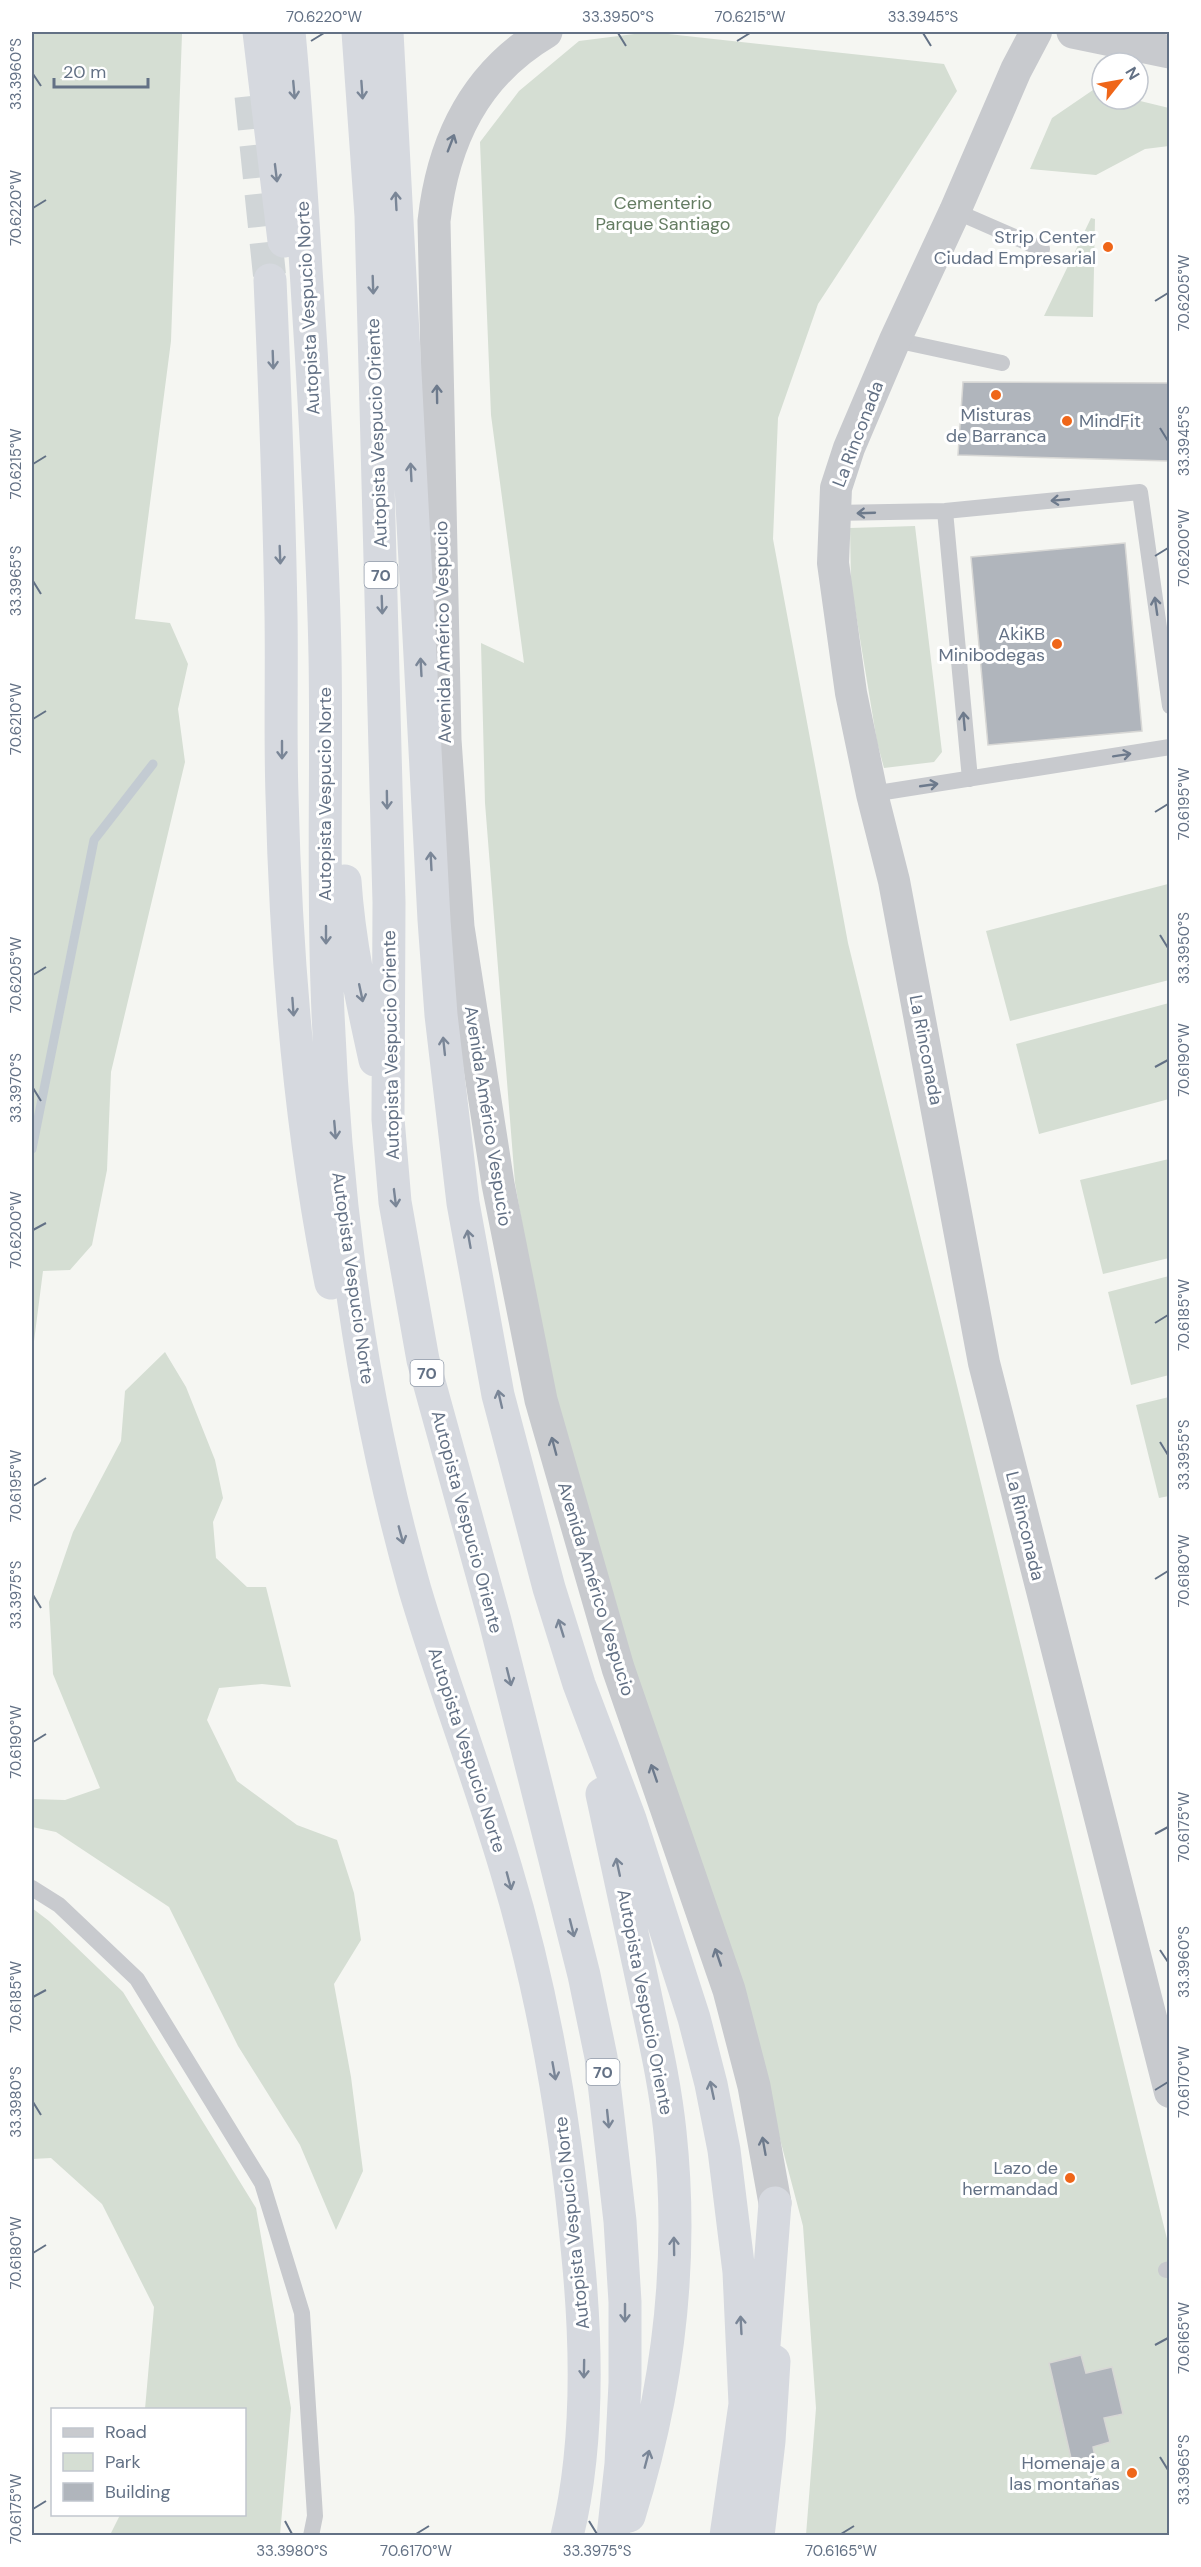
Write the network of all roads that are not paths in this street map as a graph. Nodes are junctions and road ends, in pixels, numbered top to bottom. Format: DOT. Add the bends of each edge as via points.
graph roads {
  1 [pos="259,32"];
  2 [pos="289,32"];
  3 [pos="546,32"];
  4 [pos="1036,32"];
  5 [pos="1072,32"];
  6 [pos="380,33"];
  7 [pos="1170,52"];
  8 [pos="956,211"];
  9 [pos="1042,249"];
  10 [pos="270,280"];
  11 [pos="895,340"];
  12 [pos="1002,363"];
  13 [pos="945,510"];
  14 [pos="833,513"];
  15 [pos="1170,706"];
  16 [pos="1170,747"];
  17 [pos="970,779"];
  18 [pos="872,794"];
  19 [pos="388,1119"];
  20 [pos="386,1478"];
  21 [pos="579,1684"];
  22 [pos="32,1888"];
  23 [pos="1170,2092"];
  24 [pos="775,2204"];
  25 [pos="311,2535"];
  26 [pos="567,2535"];
  27 [pos="613,2535"];
  28 [pos="623,2535"];
  29 [pos="726,2535"];
  30 [pos="742,2535"];
  31 [pos="758,2535"];
  1 -- 19 [label="highway, one-way" via="338,772 347,909 358,983"];
  2 -- 20 [label="highway, Autopista Vespucio Norte, one-way" via="320,503 330,1077 349,1268"];
  24 -- 3 [label="street, Avenida Américo Vespucio, one-way" via="754,2086 729,1990 618,1668 541,1400 498,1184 458,927 445,740 435,212 448,152 470,105 501,65"];
  4 -- 8 [label="street, La Rinconada"];
  5 -- 7 [label="street"];
  6 -- 19 [label="highway, Autopista Vespucio Oriente / 70, one-way" via="371,216 389,902"];
  21 -- 6 [label="highway, 70, one-way" via="531,1524 498,1395 466,1227 450,1109 434,920"];
  8 -- 9 [label="lane"];
  8 -- 11 [label="street, La Rinconada"];
  10 -- 20 [label="highway, one-way" via="280,569 282,794 294,1018 320,1224 337,1310"];
  11 -- 12 [label="lane"];
  11 -- 14 [label="street, La Rinconada" via="849,448 836,488"];
  13 -- 14 [label="lane, one-way"];
  15 -- 13 [label="lane, one-way" via="1140,492"];
  17 -- 13 [label="lane, one-way"];
  14 -- 18 [label="street, La Rinconada" via="833,563 850,693"];
  17 -- 16 [label="lane, one-way"];
  18 -- 17 [label="lane, one-way"];
  18 -- 23 [label="street, La Rinconada" via="894,881 984,1363"];
  19 -- 27 [label="highway, Autopista Vespucio Oriente / 70, one-way" via="395,1202 423,1360 498,1632 601,2057 625,2301 625,2394"];
  20 -- 26 [label="highway, Autopista Vespucio Norte, one-way" via="445,1687 508,1875 548,2037 572,2189 583,2320 582,2433 576,2499"];
  28 -- 21 [label="highway, Autopista Vespucio Oriente / 70, one-way" via="647,2460 662,2390 672,2311 674,2184 662,2070"];
  29 -- 21 [label="highway, one-way" via="745,2404 734,2218 724,2150 694,2018 653,1886"];
  22 -- 25 [label="lane" via="59,1905 137,1979 262,2183 302,2313 315,2516"];
  24 -- 30 [label="highway" via="763,2366"];
  24 -- 31 [label="highway" via="774,2362"];
}
